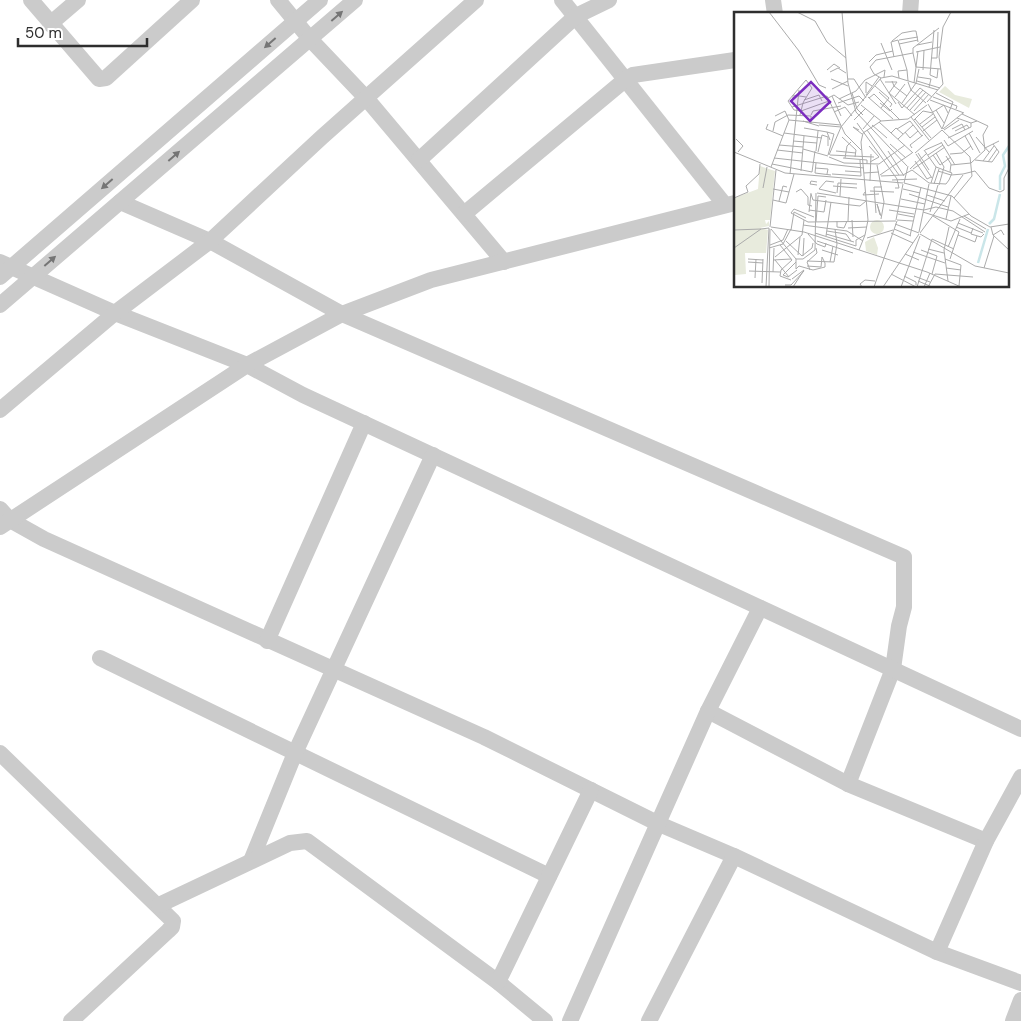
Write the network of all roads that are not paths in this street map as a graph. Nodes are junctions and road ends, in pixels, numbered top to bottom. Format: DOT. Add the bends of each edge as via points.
graph roads {
  1 [pos="31,0"];
  2 [pos="78,0"];
  3 [pos="192,0"];
  4 [pos="278,0"];
  5 [pos="320,0"];
  6 [pos="355,0"];
  7 [pos="476,0"];
  8 [pos="562,0"];
  9 [pos="609,0"];
  10 [pos="576,16"];
  11 [pos="295,22"];
  12 [pos="50,24"];
  13 [pos="310,39"];
  14 [pos="734,60"];
  15 [pos="626,79"];
  16 [pos="366,98"];
  17 [pos="419,160"];
  18 [pos="120,202"];
  19 [pos="730,204"];
  20 [pos="464,214"];
  21 [pos="210,241"];
  22 [pos="504,262"];
  23 [pos="4,269"];
  24 [pos="33,276"];
  25 [pos="0,304"];
  26 [pos="115,313"];
  27 [pos="342,314"];
  28 [pos="247,365"];
  29 [pos="0,410"];
  30 [pos="364,423"];
  31 [pos="433,455"];
  32 [pos="3,519"];
  33 [pos="760,608"];
  34 [pos="267,641"];
  35 [pos="100,658"];
  36 [pos="893,669"];
  37 [pos="334,672"];
  38 [pos="708,711"];
  39 [pos="1021,729"];
  40 [pos="0,752"];
  41 [pos="296,753"];
  42 [pos="1021,777"];
  43 [pos="848,784"];
  44 [pos="591,790"];
  45 [pos="659,824"];
  46 [pos="986,841"];
  47 [pos="734,856"];
  48 [pos="251,861"];
  49 [pos="549,876"];
  50 [pos="158,905"];
  51 [pos="937,952"];
  52 [pos="498,982"];
  53 [pos="1021,983"];
  54 [pos="1021,1000"];
  55 [pos="1016,1019"];
  56 [pos="71,1021"];
  57 [pos="545,1021"];
  58 [pos="570,1021"];
  59 [pos="650,1021"];
  1 -- 12 [label="street"];
  2 -- 12 [label="street"];
  3 -- 12 [label="street" via="106,78 99,79 93,74"];
  4 -- 11 [label="street"];
  5 -- 11 [label="street"];
  13 -- 6 [label="street, one-way"];
  7 -- 16 [label="street"];
  8 -- 10 [label="street"];
  9 -- 10 [label="street"];
  10 -- 15 [label="street"];
  10 -- 17 [label="street"];
  11 -- 13 [label="street"];
  11 -- 23 [label="street, one-way"];
  13 -- 16 [label="street"];
  18 -- 13 [label="street, one-way"];
  14 -- 15 [label="street" via="633,75"];
  15 -- 19 [label="street"];
  15 -- 20 [label="street"];
  16 -- 17 [label="street"];
  16 -- 21 [label="street"];
  17 -- 20 [label="street"];
  18 -- 21 [label="street"];
  24 -- 18 [label="street, one-way"];
  19 -- 22 [label="street"];
  20 -- 22 [label="street"];
  21 -- 26 [label="street"];
  21 -- 27 [label="street"];
  22 -- 27 [label="street" via="431,280"];
  23 -- 24 [label="street"];
  24 -- 25 [label="street"];
  24 -- 26 [label="street"];
  26 -- 28 [label="street"];
  26 -- 29 [label="street"];
  27 -- 28 [label="street"];
  27 -- 36 [label="street" via="904,557 904,606"];
  28 -- 30 [label="street"];
  28 -- 32 [label="street"];
  30 -- 31 [label="street"];
  30 -- 34 [label="street"];
  31 -- 33 [label="street"];
  31 -- 37 [label="street"];
  32 -- 34 [label="street"];
  33 -- 36 [label="street"];
  33 -- 38 [label="street"];
  34 -- 37 [label="street"];
  35 -- 41 [label="street"];
  36 -- 39 [label="street"];
  36 -- 43 [label="street"];
  37 -- 41 [label="street"];
  37 -- 44 [label="street" via="484,737"];
  38 -- 43 [label="street"];
  38 -- 45 [label="street"];
  40 -- 50 [label="street"];
  41 -- 48 [label="street"];
  41 -- 49 [label="street"];
  42 -- 46 [label="street"];
  43 -- 46 [label="street"];
  44 -- 45 [label="street"];
  44 -- 49 [label="street"];
  45 -- 47 [label="street"];
  45 -- 58 [label="street"];
  46 -- 51 [label="street"];
  47 -- 51 [label="street"];
  47 -- 59 [label="street"];
  48 -- 50 [label="street"];
  48 -- 52 [label="street" via="290,843 307,841 314,844"];
  49 -- 52 [label="street"];
  50 -- 56 [label="street" via="173,921 172,927"];
  51 -- 53 [label="street"];
  52 -- 57 [label="street"];
  54 -- 55 [label="street"];
}
